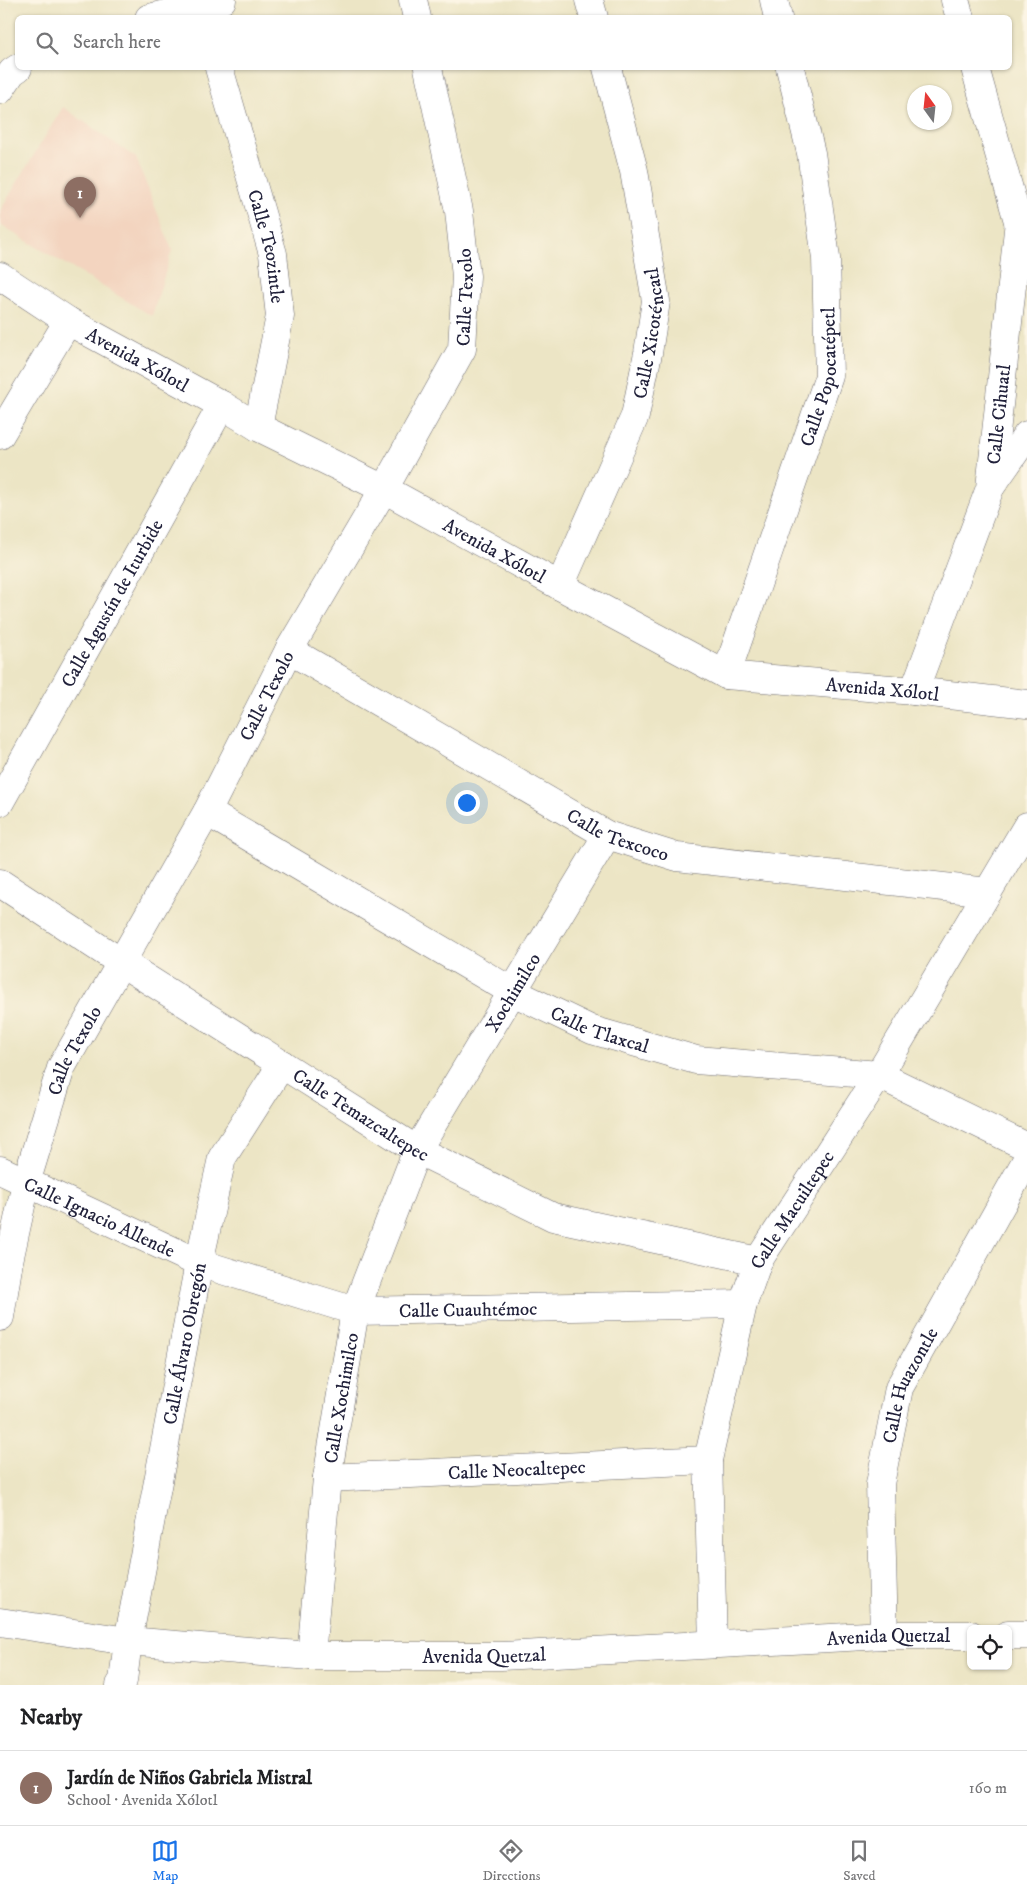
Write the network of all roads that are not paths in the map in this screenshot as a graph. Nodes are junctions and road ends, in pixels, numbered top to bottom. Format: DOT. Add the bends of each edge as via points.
graph roads {
  1 [pos="413,0"];
  2 [pos="589,0"];
  3 [pos="774,0"];
  4 [pos="955,0"];
  5 [pos="207,6"];
  6 [pos="164,15"];
  7 [pos="416,15"];
  8 [pos="593,15"];
  9 [pos="777,15"];
  10 [pos="959,15"];
  11 [pos="15,70"];
  12 [pos="220,70"];
  13 [pos="428,70"];
  14 [pos="608,70"];
  15 [pos="790,70"];
  16 [pos="975,70"];
  17 [pos="0,90"];
  18 [pos="1019,221"];
  19 [pos="1027,254"];
  20 [pos="0,276"];
  21 [pos="68,321"];
  22 [pos="222,405"];
  23 [pos="258,427"];
  24 [pos="0,435"];
  25 [pos="1027,436"];
  26 [pos="990,488"];
  27 [pos="384,490"];
  28 [pos="560,586"];
  29 [pos="289,650"];
  30 [pos="726,675"];
  31 [pos="914,691"];
  32 [pos="1027,704"];
  33 [pos="0,802"];
  34 [pos="207,812"];
  35 [pos="1027,826"];
  36 [pos="608,835"];
  37 [pos="0,883"];
  38 [pos="988,892"];
  39 [pos="122,963"];
  40 [pos="513,992"];
  41 [pos="282,1064"];
  42 [pos="879,1075"];
  43 [pos="1027,1147"];
  44 [pos="417,1150"];
  45 [pos="1027,1160"];
  46 [pos="0,1170"];
  47 [pos="26,1183"];
  48 [pos="5,1260"];
  49 [pos="758,1262"];
  50 [pos="199,1263"];
  51 [pos="743,1304"];
  52 [pos="355,1310"];
  53 [pos="0,1317"];
  54 [pos="708,1460"];
  55 [pos="327,1478"];
  56 [pos="0,1622"];
  57 [pos="884,1635"];
  58 [pos="967,1635"];
  59 [pos="1012,1635"];
  60 [pos="1027,1635"];
  61 [pos="128,1641"];
  62 [pos="713,1644"];
  63 [pos="311,1656"];
  64 [pos="120,1685"];
  1 -- 7 [label="street"];
  2 -- 8 [label="street"];
  3 -- 9 [label="street"];
  4 -- 10 [label="street"];
  5 -- 6 [label="street"];
  11 -- 17 [label="street"];
  12 -- 23 [label="street, Calle Teozintle" via="273,254 280,316"];
  13 -- 27 [label="street, Calle Texolo" via="459,211 466,276 462,349"];
  14 -- 28 [label="street, Calle Xicoténcatl" via="634,171 656,301 636,416"];
  15 -- 30 [label="street, Calle Popocatépetl" via="811,153 826,258 829,376"];
  16 -- 18 [label="street, Calle Cihuatl"];
  18 -- 19 [label="street, Calle Cihuatl"];
  18 -- 26 [label="street, Calle Cihuatl"];
  20 -- 21 [label="street, Avenida Xólotl"];
  21 -- 22 [label="street, Avenida Xólotl"];
  21 -- 24 [label="street"];
  22 -- 23 [label="street, Avenida Xólotl"];
  22 -- 33 [label="street, Calle Agustín de Iturbide"];
  23 -- 27 [label="street, Avenida Xólotl"];
  25 -- 26 [label="street, Calle Cihuatl"];
  26 -- 31 [label="street, Calle Cihuatl"];
  27 -- 28 [label="street, Avenida Xólotl"];
  27 -- 29 [label="street, Calle Texolo"];
  28 -- 30 [label="street, Avenida Xólotl"];
  29 -- 34 [label="street, Calle Texolo"];
  29 -- 36 [label="street, Calle Texcoco"];
  30 -- 31 [label="street, Avenida Xólotl"];
  31 -- 32 [label="street, Avenida Xólotl"];
  34 -- 39 [label="street, Calle Texolo"];
  34 -- 40 [label="street, Calle Tlaxcal"];
  35 -- 38 [label="street, Calle Macuiltepec"];
  36 -- 38 [label="street, Calle Texcoco" via="677,858"];
  36 -- 40 [label="street, Xochimilco"];
  37 -- 39 [label="street, Calle Temazcaltepec"];
  38 -- 42 [label="street, Calle Macuiltepec"];
  39 -- 41 [label="street, Calle Temazcaltepec"];
  39 -- 47 [label="street, Calle Texolo" via="61,1068"];
  40 -- 42 [label="street, Calle Tlaxcal" via="592,1030 696,1060"];
  40 -- 44 [label="street, Xochimilco"];
  41 -- 44 [label="street, Calle Temazcaltepec"];
  41 -- 50 [label="street, Calle Álvaro Obregón" via="222,1158"];
  42 -- 43 [label="street, Calle Tlaxcal"];
  42 -- 49 [label="street, Calle Macuiltepec"];
  44 -- 49 [label="street, Calle Temazcaltepec" via="553,1217"];
  44 -- 52 [label="street, Calle Xochimilco"];
  45 -- 57 [label="street, Calle Huazontle" via="900,1388 880,1484"];
  46 -- 47 [label="street, Calle Ignacio Allende"];
  47 -- 48 [label="street, Calle Texolo"];
  47 -- 50 [label="street, Calle Ignacio Allende"];
  48 -- 53 [label="street, Calle Texolo"];
  49 -- 51 [label="street, Calle Macuiltepec"];
  50 -- 52 [label="street, Calle Cuauhtémoc"];
  50 -- 61 [label="street, Calle Álvaro Obregón"];
  51 -- 52 [label="street, Calle Cuauhtémoc"];
  51 -- 54 [label="street, Calle Macuiltepec"];
  52 -- 55 [label="street, Calle Xochimilco"];
  54 -- 55 [label="street, Calle Neocaltepec"];
  54 -- 62 [label="street, Calle Macuiltepec"];
  55 -- 63 [label="street, Calle Xochimilco"];
  56 -- 61 [label="street, Avenida Quetzal"];
  57 -- 58 [label="street, Avenida Quetzal"];
  57 -- 62 [label="street, Avenida Quetzal"];
  59 -- 60 [label="street"];
  61 -- 63 [label="street, Avenida Quetzal"];
  61 -- 64 [label="street, Calle Álvaro Obregón"];
  62 -- 63 [label="street, Avenida Quetzal" via="501,1656"];
}
